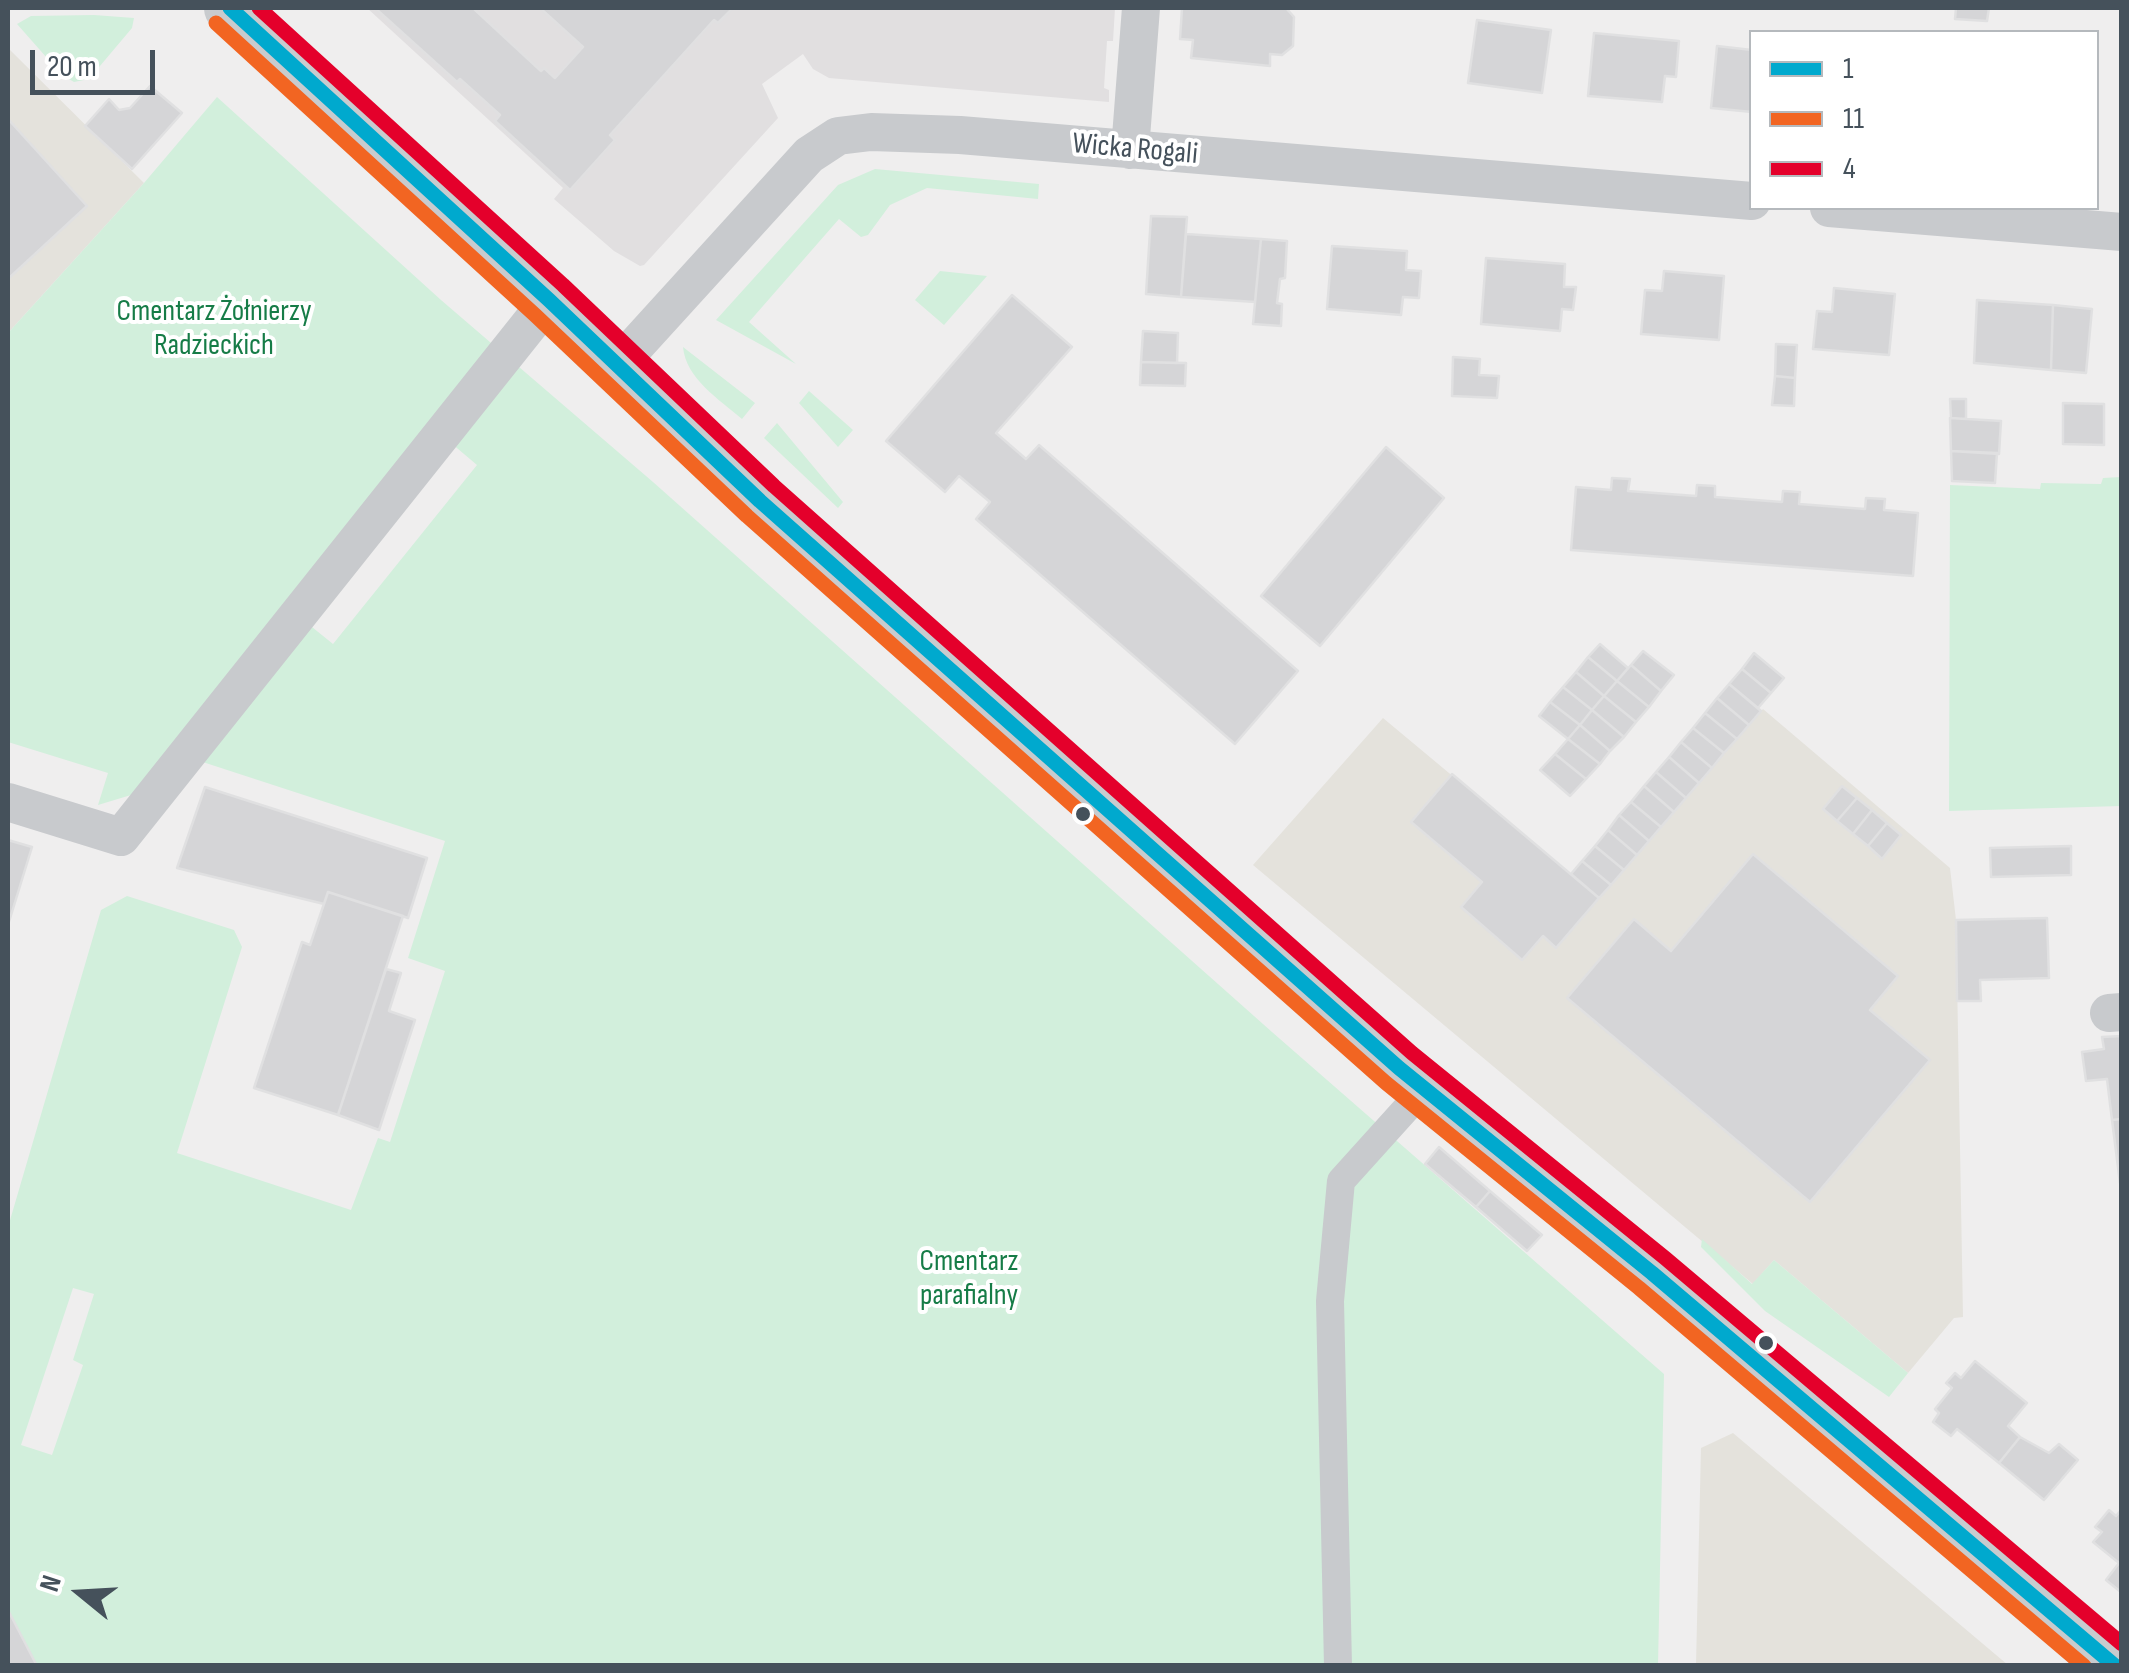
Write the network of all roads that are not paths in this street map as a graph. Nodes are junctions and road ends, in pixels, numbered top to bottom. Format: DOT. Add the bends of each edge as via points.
graph roads {
  1 [pos="230,8"];
  2 [pos="1141,8"];
  3 [pos="1130,150"];
  4 [pos="1749,201"];
  5 [pos="1853,210"];
  6 [pos="2122,232"];
  7 [pos="549,300"];
  8 [pos="617,366"];
  9 [pos="8,802"];
  10 [pos="1424,1088"];
  11 [pos="1338,1666"];
  12 [pos="2116,1666"];
  1 -- 7 [label="main road"];
  2 -- 3 [label="street"];
  3 -- 4 [label="street, Wicka Rogali"];
  3 -- 8 [label="street, Wicka Rogali" via="904,132 838,136 809,154"];
  5 -- 6 [label="street"];
  7 -- 8 [label="main road"];
  7 -- 9 [label="street" via="122,836"];
  8 -- 10 [label="main road" via="1092,798"];
  10 -- 11 [label="street" via="1341,1181 1330,1301"];
  10 -- 12 [label="main road"];
}
